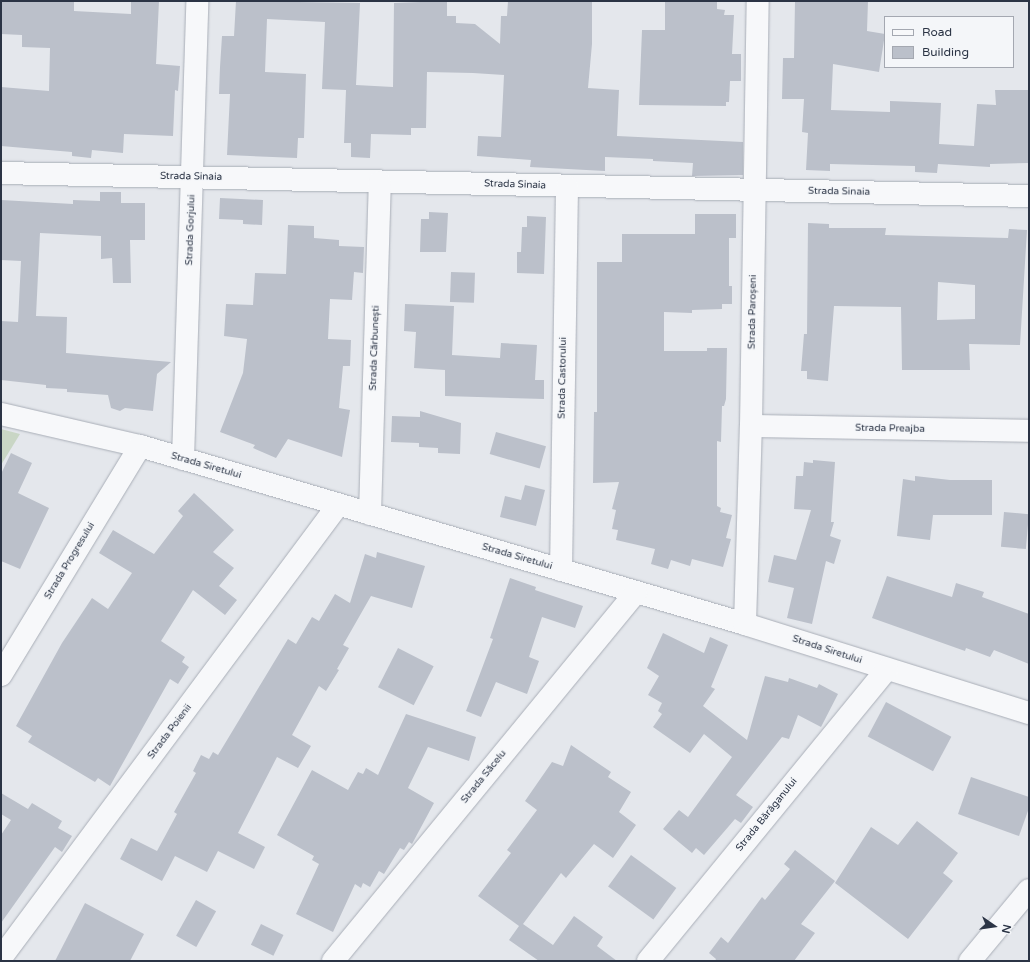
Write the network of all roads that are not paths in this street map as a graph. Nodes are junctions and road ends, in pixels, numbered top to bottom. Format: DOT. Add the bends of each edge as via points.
graph roads {
  1 [pos="197,1"];
  2 [pos="758,1"];
  3 [pos="1,173"];
  4 [pos="193,177"];
  5 [pos="380,182"];
  6 [pos="567,187"];
  7 [pos="756,190"];
  8 [pos="1029,196"];
  9 [pos="1,414"];
  10 [pos="751,426"];
  11 [pos="1029,431"];
  12 [pos="140,446"];
  13 [pos="182,459"];
  14 [pos="338,505"];
  15 [pos="370,514"];
  16 [pos="561,570"];
  17 [pos="636,592"];
  18 [pos="745,624"];
  19 [pos="887,670"];
  20 [pos="1,675"];
  21 [pos="1029,713"];
  22 [pos="1029,890"];
  23 [pos="1,958"];
  24 [pos="333,961"];
  25 [pos="648,961"];
  26 [pos="970,961"];
  1 -- 4 [label="street, Strada Gorjului"];
  2 -- 7 [label="street, Strada Paroșeni"];
  3 -- 4 [label="street, Strada Sinaia"];
  4 -- 5 [label="street, Strada Sinaia"];
  4 -- 13 [label="street, Strada Gorjului"];
  5 -- 6 [label="street, Strada Sinaia"];
  5 -- 15 [label="street, Strada Cărbunești"];
  6 -- 7 [label="street, Strada Sinaia"];
  6 -- 16 [label="street, Strada Castorului"];
  7 -- 8 [label="street, Strada Sinaia"];
  7 -- 10 [label="street, Strada Paroșeni"];
  9 -- 12 [label="street, Strada Siretului"];
  10 -- 11 [label="street, Strada Preajba"];
  10 -- 18 [label="street, Strada Paroșeni"];
  12 -- 13 [label="street, Strada Siretului"];
  12 -- 20 [label="street, Strada Progresului"];
  13 -- 14 [label="street, Strada Siretului"];
  14 -- 15 [label="street, Strada Siretului"];
  14 -- 23 [label="street, Strada Poienii"];
  15 -- 16 [label="street, Strada Siretului"];
  16 -- 17 [label="street, Strada Siretului"];
  17 -- 18 [label="street, Strada Siretului"];
  17 -- 24 [label="street, Strada Săcelu"];
  18 -- 19 [label="street, Strada Siretului"];
  19 -- 21 [label="street, Strada Siretului"];
  19 -- 25 [label="street, Strada Bărăganului"];
  22 -- 26 [label="street"];
}
